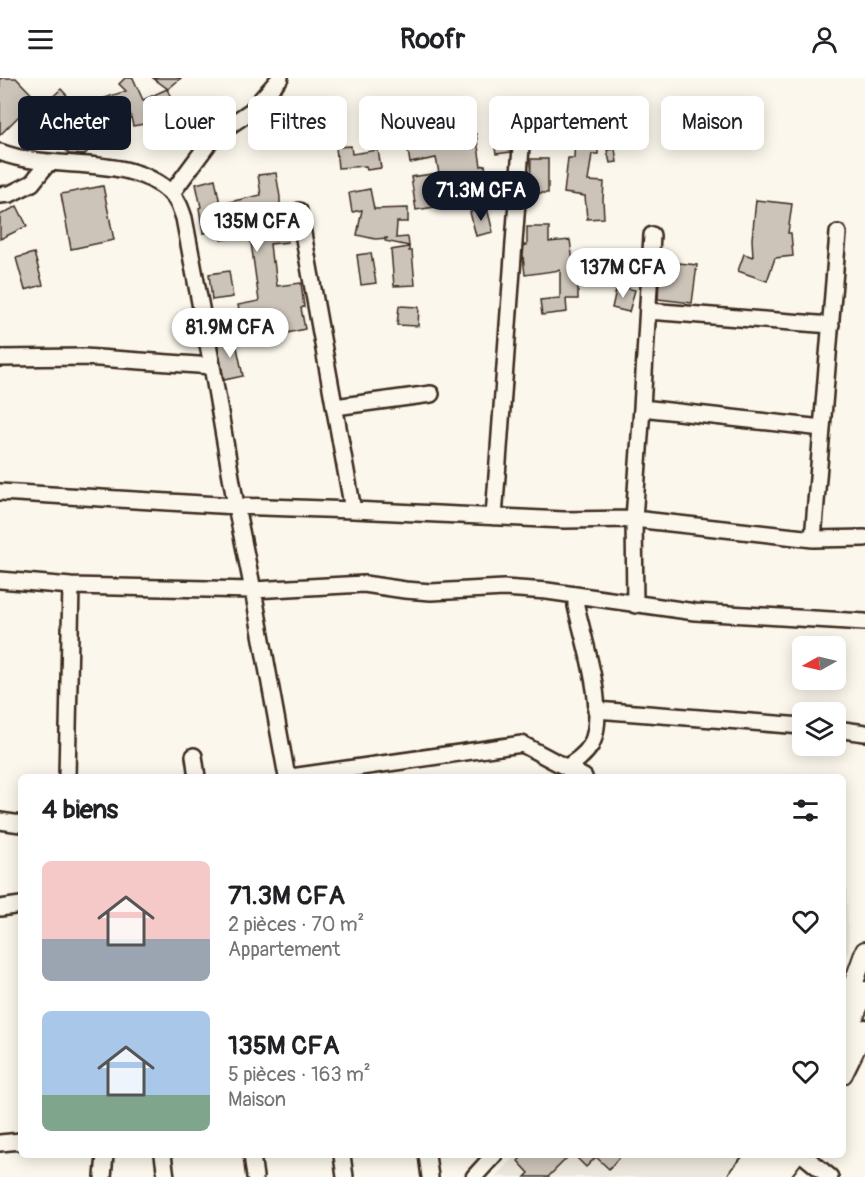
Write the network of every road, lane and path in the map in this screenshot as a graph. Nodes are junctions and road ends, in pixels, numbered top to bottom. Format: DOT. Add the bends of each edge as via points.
graph roads {
  1 [pos="280,78"];
  2 [pos="522,150"];
  3 [pos="0,152"];
  4 [pos="48,163"];
  5 [pos="171,194"];
  6 [pos="0,195"];
  7 [pos="299,211"];
  8 [pos="838,233"];
  9 [pos="652,235"];
  10 [pos="648,311"];
  11 [pos="831,325"];
  12 [pos="0,358"];
  13 [pos="212,366"];
  14 [pos="431,393"];
  15 [pos="335,408"];
  16 [pos="642,408"];
  17 [pos="822,428"];
  18 [pos="0,492"];
  19 [pos="236,506"];
  20 [pos="353,510"];
  21 [pos="494,517"];
  22 [pos="633,519"];
  23 [pos="813,538"];
  24 [pos="865,538"];
  25 [pos="0,580"];
  26 [pos="71,586"];
  27 [pos="253,590"];
  28 [pos="576,597"];
  29 [pos="635,605"];
  30 [pos="865,622"];
  31 [pos="596,710"];
  32 [pos="792,725"];
  33 [pos="846,730"];
  34 [pos="865,733"];
  35 [pos="194,756"];
  36 [pos="567,767"];
  37 [pos="67,774"];
  38 [pos="197,774"];
  39 [pos="288,774"];
  40 [pos="310,774"];
  41 [pos="579,774"];
  42 [pos="0,821"];
  43 [pos="18,824"];
  44 [pos="18,905"];
  45 [pos="0,908"];
  46 [pos="865,951"];
  47 [pos="865,991"];
  48 [pos="846,1001"];
  49 [pos="865,1029"];
  50 [pos="846,1036"];
  51 [pos="846,1068"];
  52 [pos="18,1141"];
  53 [pos="0,1143"];
  54 [pos="105,1158"];
  55 [pos="163,1158"];
  56 [pos="252,1158"];
  57 [pos="342,1158"];
  58 [pos="427,1158"];
  59 [pos="491,1158"];
  60 [pos="807,1158"];
  61 [pos="769,1161"];
  62 [pos="103,1177"];
  63 [pos="166,1177"];
  64 [pos="255,1177"];
  65 [pos="345,1177"];
  66 [pos="430,1177"];
  67 [pos="474,1177"];
  68 [pos="738,1177"];
  69 [pos="759,1177"];
  70 [pos="830,1177"];
  1 -- 5 [label="street" via="251,111 214,136"];
  2 -- 21 [label="street"];
  3 -- 4 [label="street"];
  4 -- 5 [label="street" via="118,168 148,178"];
  4 -- 6 [label="street" via="32,183 10,195"];
  5 -- 13 [label="street" via="184,218"];
  7 -- 15 [label="street"];
  8 -- 11 [label="street"];
  9 -- 10 [label="street"];
  10 -- 11 [label="street"];
  10 -- 16 [label="street"];
  11 -- 17 [label="street"];
  12 -- 13 [label="street" via="84,357"];
  13 -- 19 [label="street"];
  14 -- 15 [label="street"];
  15 -- 20 [label="street"];
  16 -- 17 [label="street"];
  16 -- 22 [label="street"];
  17 -- 23 [label="street"];
  18 -- 19 [label="street"];
  19 -- 20 [label="street"];
  19 -- 27 [label="street"];
  20 -- 21 [label="street"];
  21 -- 22 [label="street"];
  22 -- 23 [label="street"];
  22 -- 29 [label="street"];
  23 -- 24 [label="street"];
  25 -- 26 [label="street"];
  26 -- 27 [label="street"];
  26 -- 37 [label="street"];
  27 -- 28 [label="street" via="364,584 431,592 504,588"];
  27 -- 39 [label="street"];
  28 -- 29 [label="street"];
  28 -- 31 [label="street"];
  29 -- 30 [label="street"];
  31 -- 32 [label="street"];
  31 -- 36 [label="street" via="591,744 581,758"];
  33 -- 34 [label="street"];
  35 -- 38 [label="street"];
  36 -- 40 [label="street" via="522,744"];
  36 -- 41 [label="street"];
  42 -- 43 [label="street"];
  44 -- 45 [label="street"];
  46 -- 48 [label="main road"];
  47 -- 50 [label="main road"];
  49 -- 51 [label="main road"];
  52 -- 53 [label="street"];
  54 -- 62 [label="street"];
  55 -- 63 [label="street"];
  56 -- 64 [label="street"];
  57 -- 65 [label="street"];
  58 -- 66 [label="street"];
  59 -- 67 [label="street"];
  60 -- 70 [label="street"];
  61 -- 68 [label="main road"];
  61 -- 69 [label="main road"];
}
